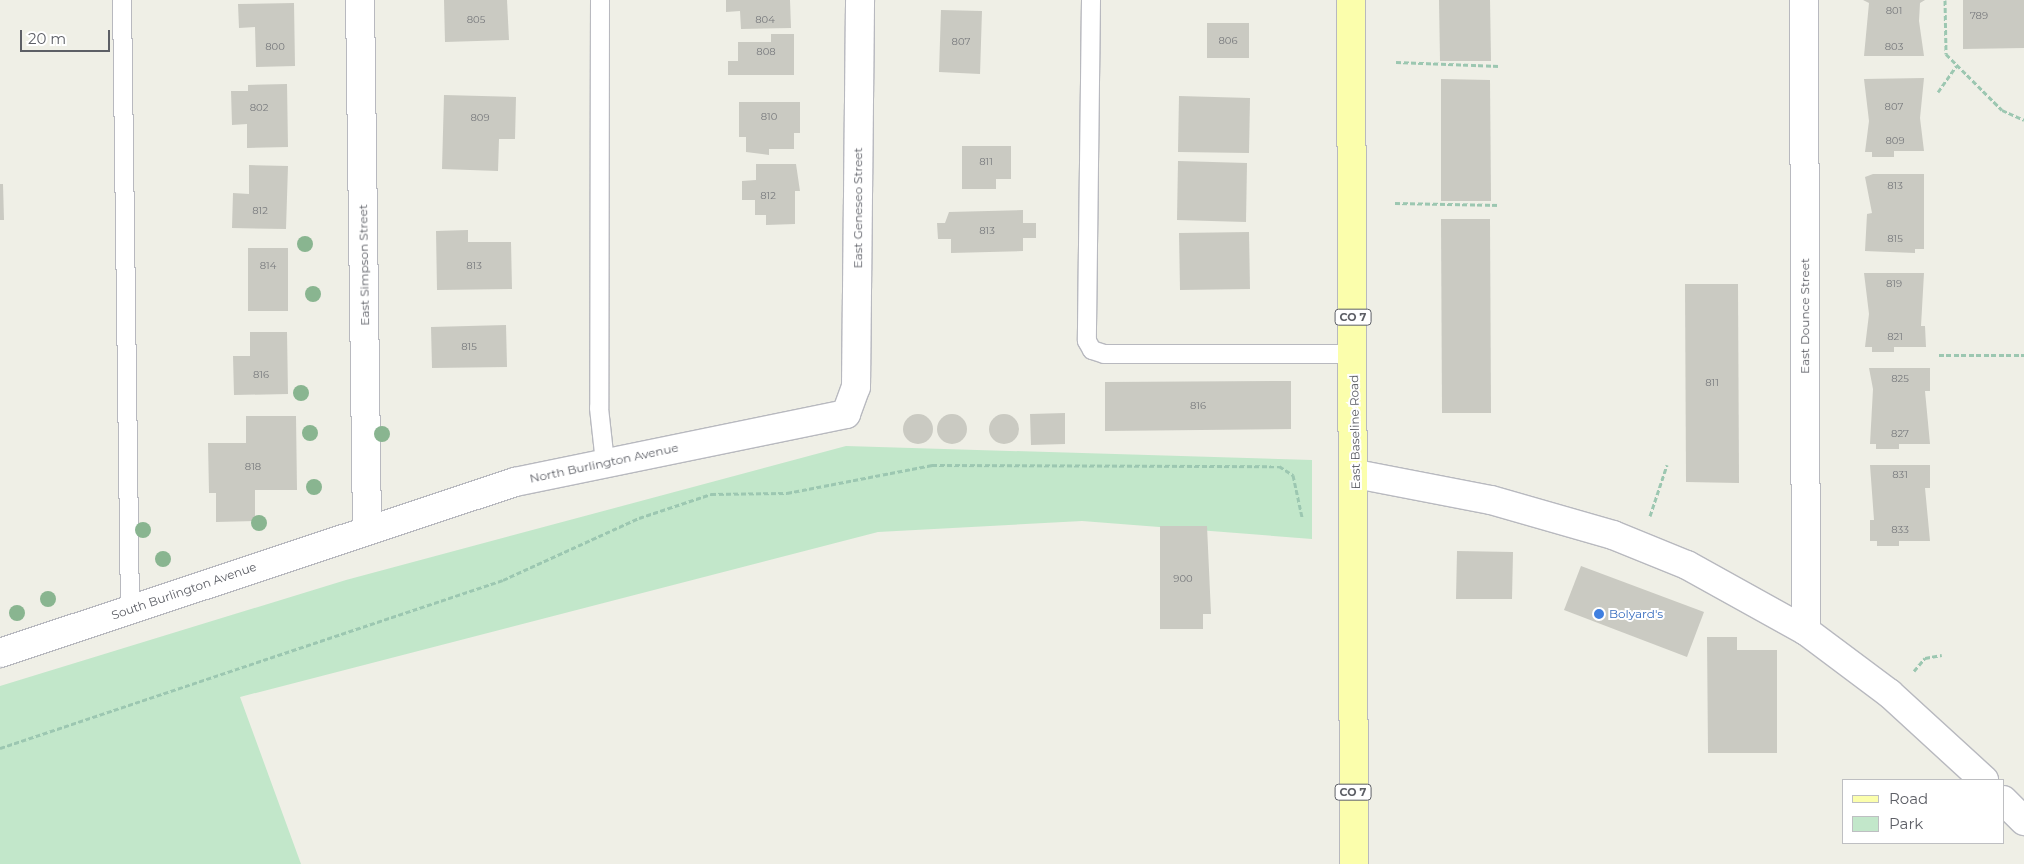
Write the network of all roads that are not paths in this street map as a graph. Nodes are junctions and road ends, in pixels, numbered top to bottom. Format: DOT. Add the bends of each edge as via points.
graph roads {
  1 [pos="122,0"];
  2 [pos="360,0"];
  3 [pos="600,0"];
  4 [pos="860,0"];
  5 [pos="1091,0"];
  6 [pos="1350,0"];
  7 [pos="1804,0"];
  8 [pos="1354,354"];
  9 [pos="846,414"];
  10 [pos="605,462"];
  11 [pos="1356,474"];
  12 [pos="367,529"];
  13 [pos="130,609"];
  14 [pos="1806,631"];
  15 [pos="0,653"];
  16 [pos="1983,779"];
  17 [pos="2004,801"];
  18 [pos="2024,821"];
  19 [pos="1354,864"];
  1 -- 13 [label="lane"];
  2 -- 12 [label="street, East Simpson Street"];
  3 -- 10 [label="lane" via="599,408"];
  4 -- 9 [label="street, East Geneseo Street" via="856,387"];
  5 -- 8 [label="lane" via="1087,341 1092,350 1104,354"];
  6 -- 8 [label="main road, East Baseline Road / CO 7"];
  7 -- 14 [label="street, East Dounce Street"];
  8 -- 11 [label="main road, East Baseline Road / CO 7"];
  9 -- 10 [label="street, North Burlington Avenue"];
  10 -- 12 [label="street, North Burlington Avenue" via="515,482"];
  11 -- 14 [label="street" via="1491,500 1613,535 1687,565"];
  11 -- 19 [label="main road, East Baseline Road / CO 7"];
  12 -- 13 [label="street, South Burlington Avenue"];
  13 -- 15 [label="street, South Burlington Avenue"];
  14 -- 16 [label="street" via="1889,692"];
  17 -- 18 [label="street"];
}
